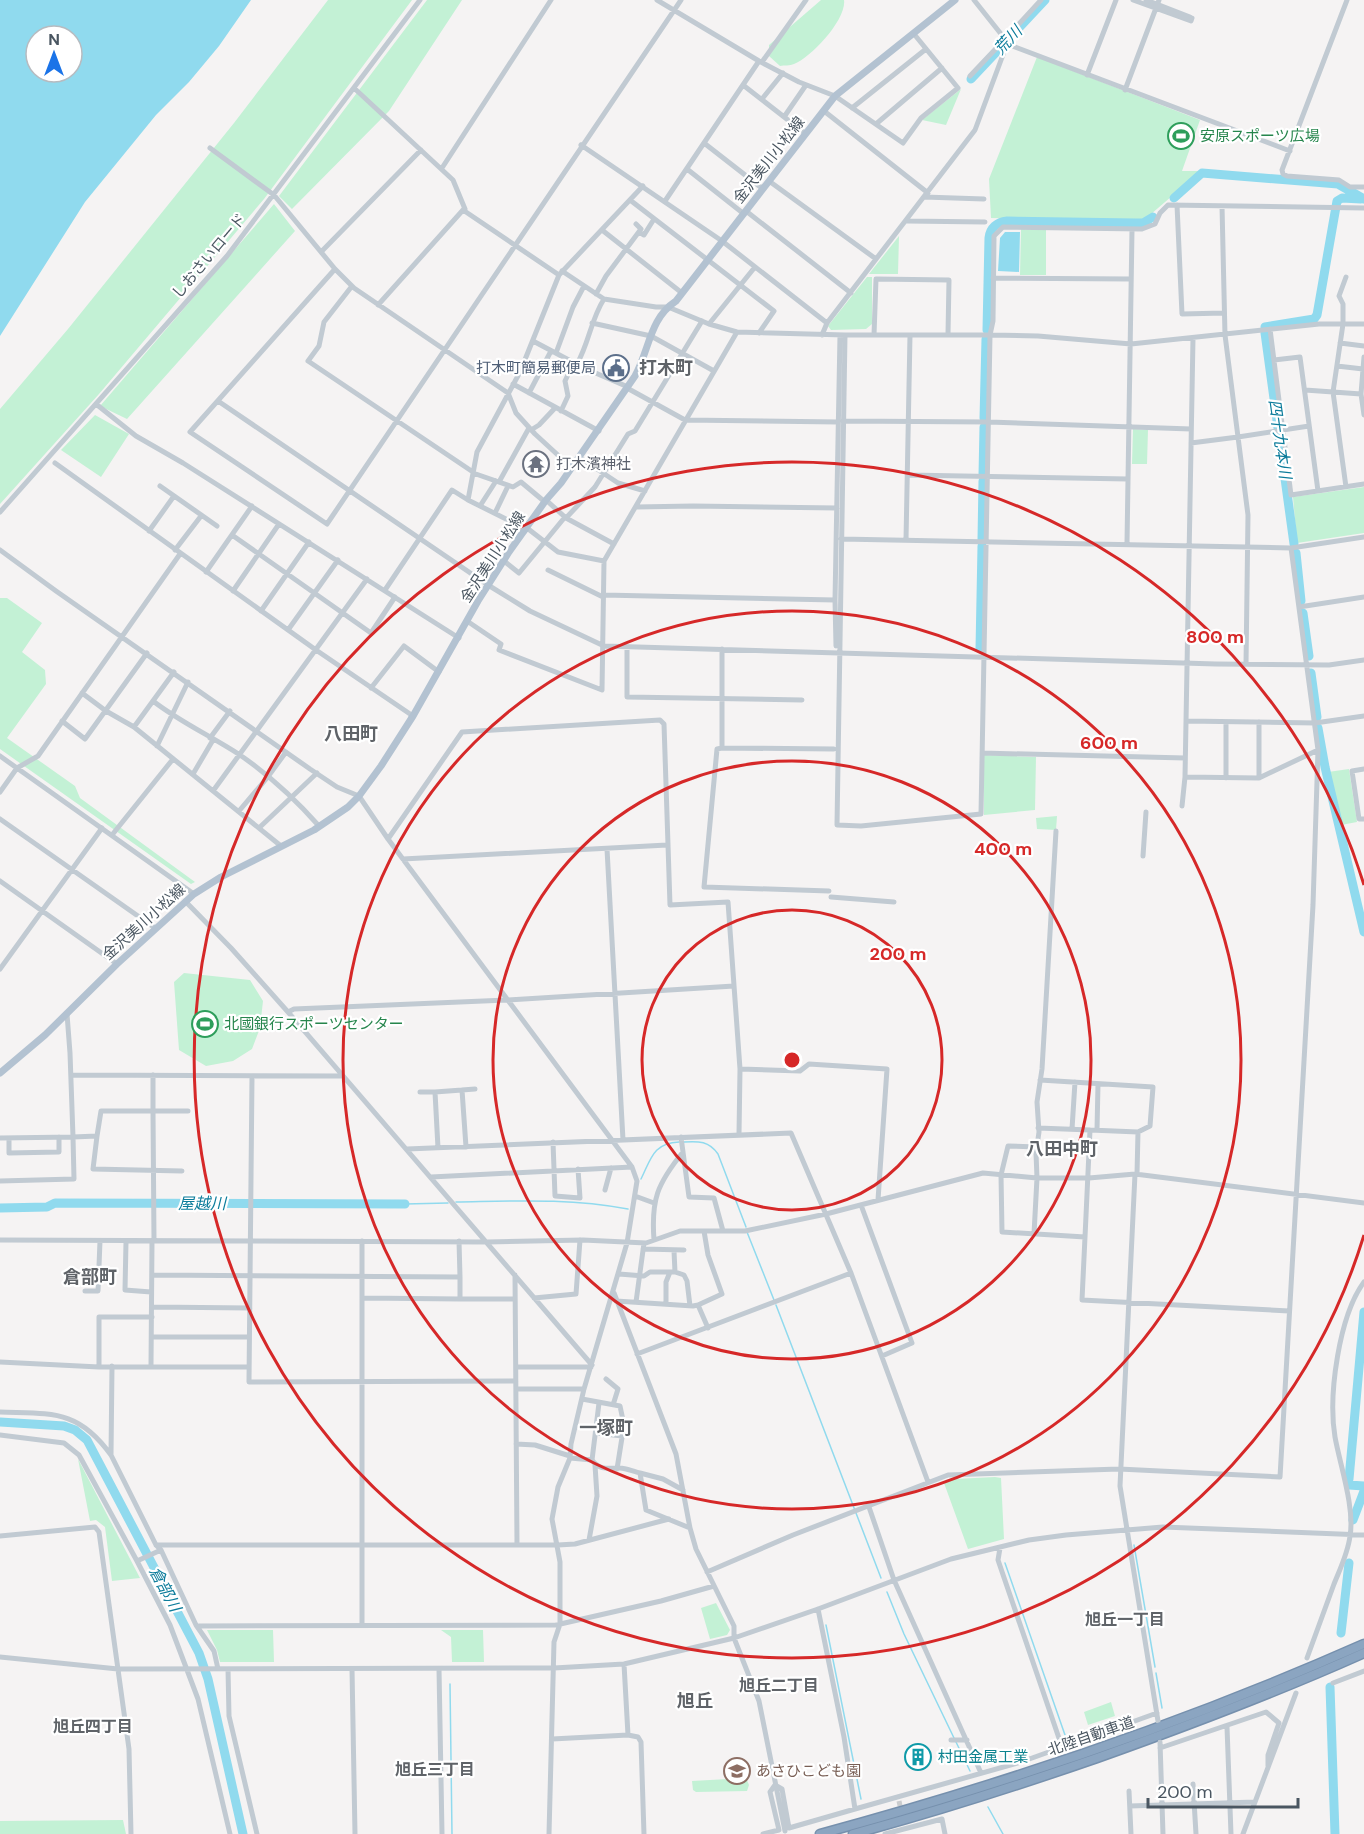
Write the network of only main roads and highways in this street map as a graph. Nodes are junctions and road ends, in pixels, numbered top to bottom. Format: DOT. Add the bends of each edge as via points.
graph roads {
  1 [pos="955,0"];
  2 [pos="0,1073"];
  3 [pos="1364,1644"];
  4 [pos="1364,1653"];
  5 [pos="1364,1660"];
  6 [pos="1260,1697"];
  7 [pos="820,1834"];
  8 [pos="853,1834"];
  1 -- 2 [label="main road, 金沢美川小松線" via="836,96 682,293 661,313 642,363 599,431 488,585 360,796 319,826 194,894"];
  3 -- 7 [label="highway, 北陸自動車道" via="1118,1742 945,1799"];
  4 -- 6 [label="highway, 北陸自動車道"];
  5 -- 6 [label="highway"];
  6 -- 8 [label="highway, 北陸自動車道" via="1020,1784"];
}
